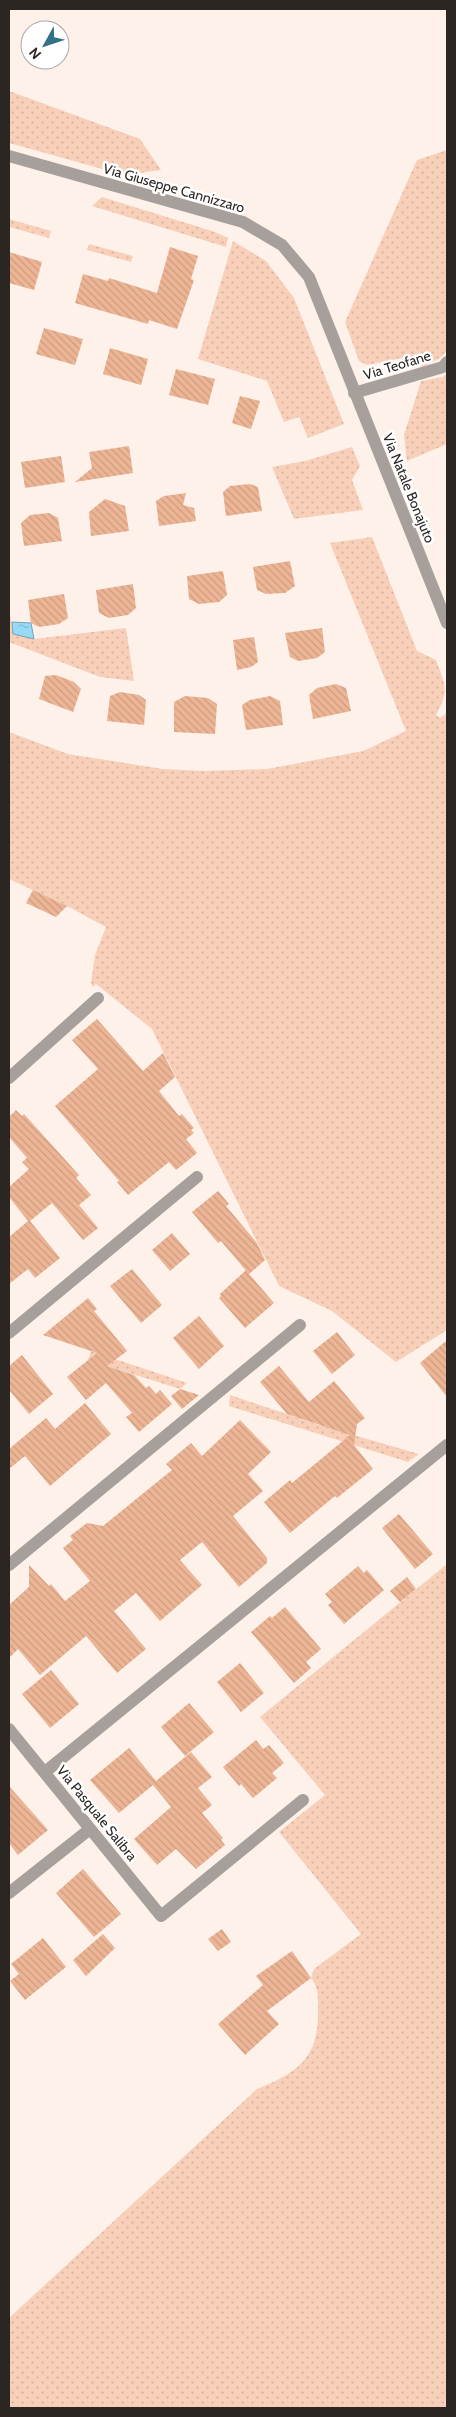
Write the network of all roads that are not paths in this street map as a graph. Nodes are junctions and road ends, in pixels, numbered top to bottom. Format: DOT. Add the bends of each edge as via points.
graph roads {
  1 [pos="9,156"];
  2 [pos="447,362"];
  3 [pos="354,393"];
  4 [pos="447,623"];
  5 [pos="98,998"];
  6 [pos="9,1078"];
  7 [pos="197,1177"];
  8 [pos="300,1325"];
  9 [pos="9,1332"];
  10 [pos="447,1446"];
  11 [pos="9,1565"];
  12 [pos="9,1729"];
  13 [pos="44,1772"];
  14 [pos="303,1800"];
  15 [pos="90,1829"];
  16 [pos="9,1894"];
  1 -- 3 [label="street, Via Giuseppe Cannizzaro" via="243,222 282,245 309,277"];
  2 -- 3 [label="street, Via Teofane" via="443,367"];
  3 -- 4 [label="street, Via Natale Bonajuto"];
  5 -- 6 [label="street"];
  7 -- 9 [label="street"];
  8 -- 11 [label="street"];
  10 -- 13 [label="street"];
  12 -- 13 [label="street, Via Pasquale Salibra"];
  13 -- 15 [label="street, Via Pasquale Salibra"];
  14 -- 15 [label="street, Via Pasquale Salibra" via="161,1916"];
  15 -- 16 [label="street"];
}
